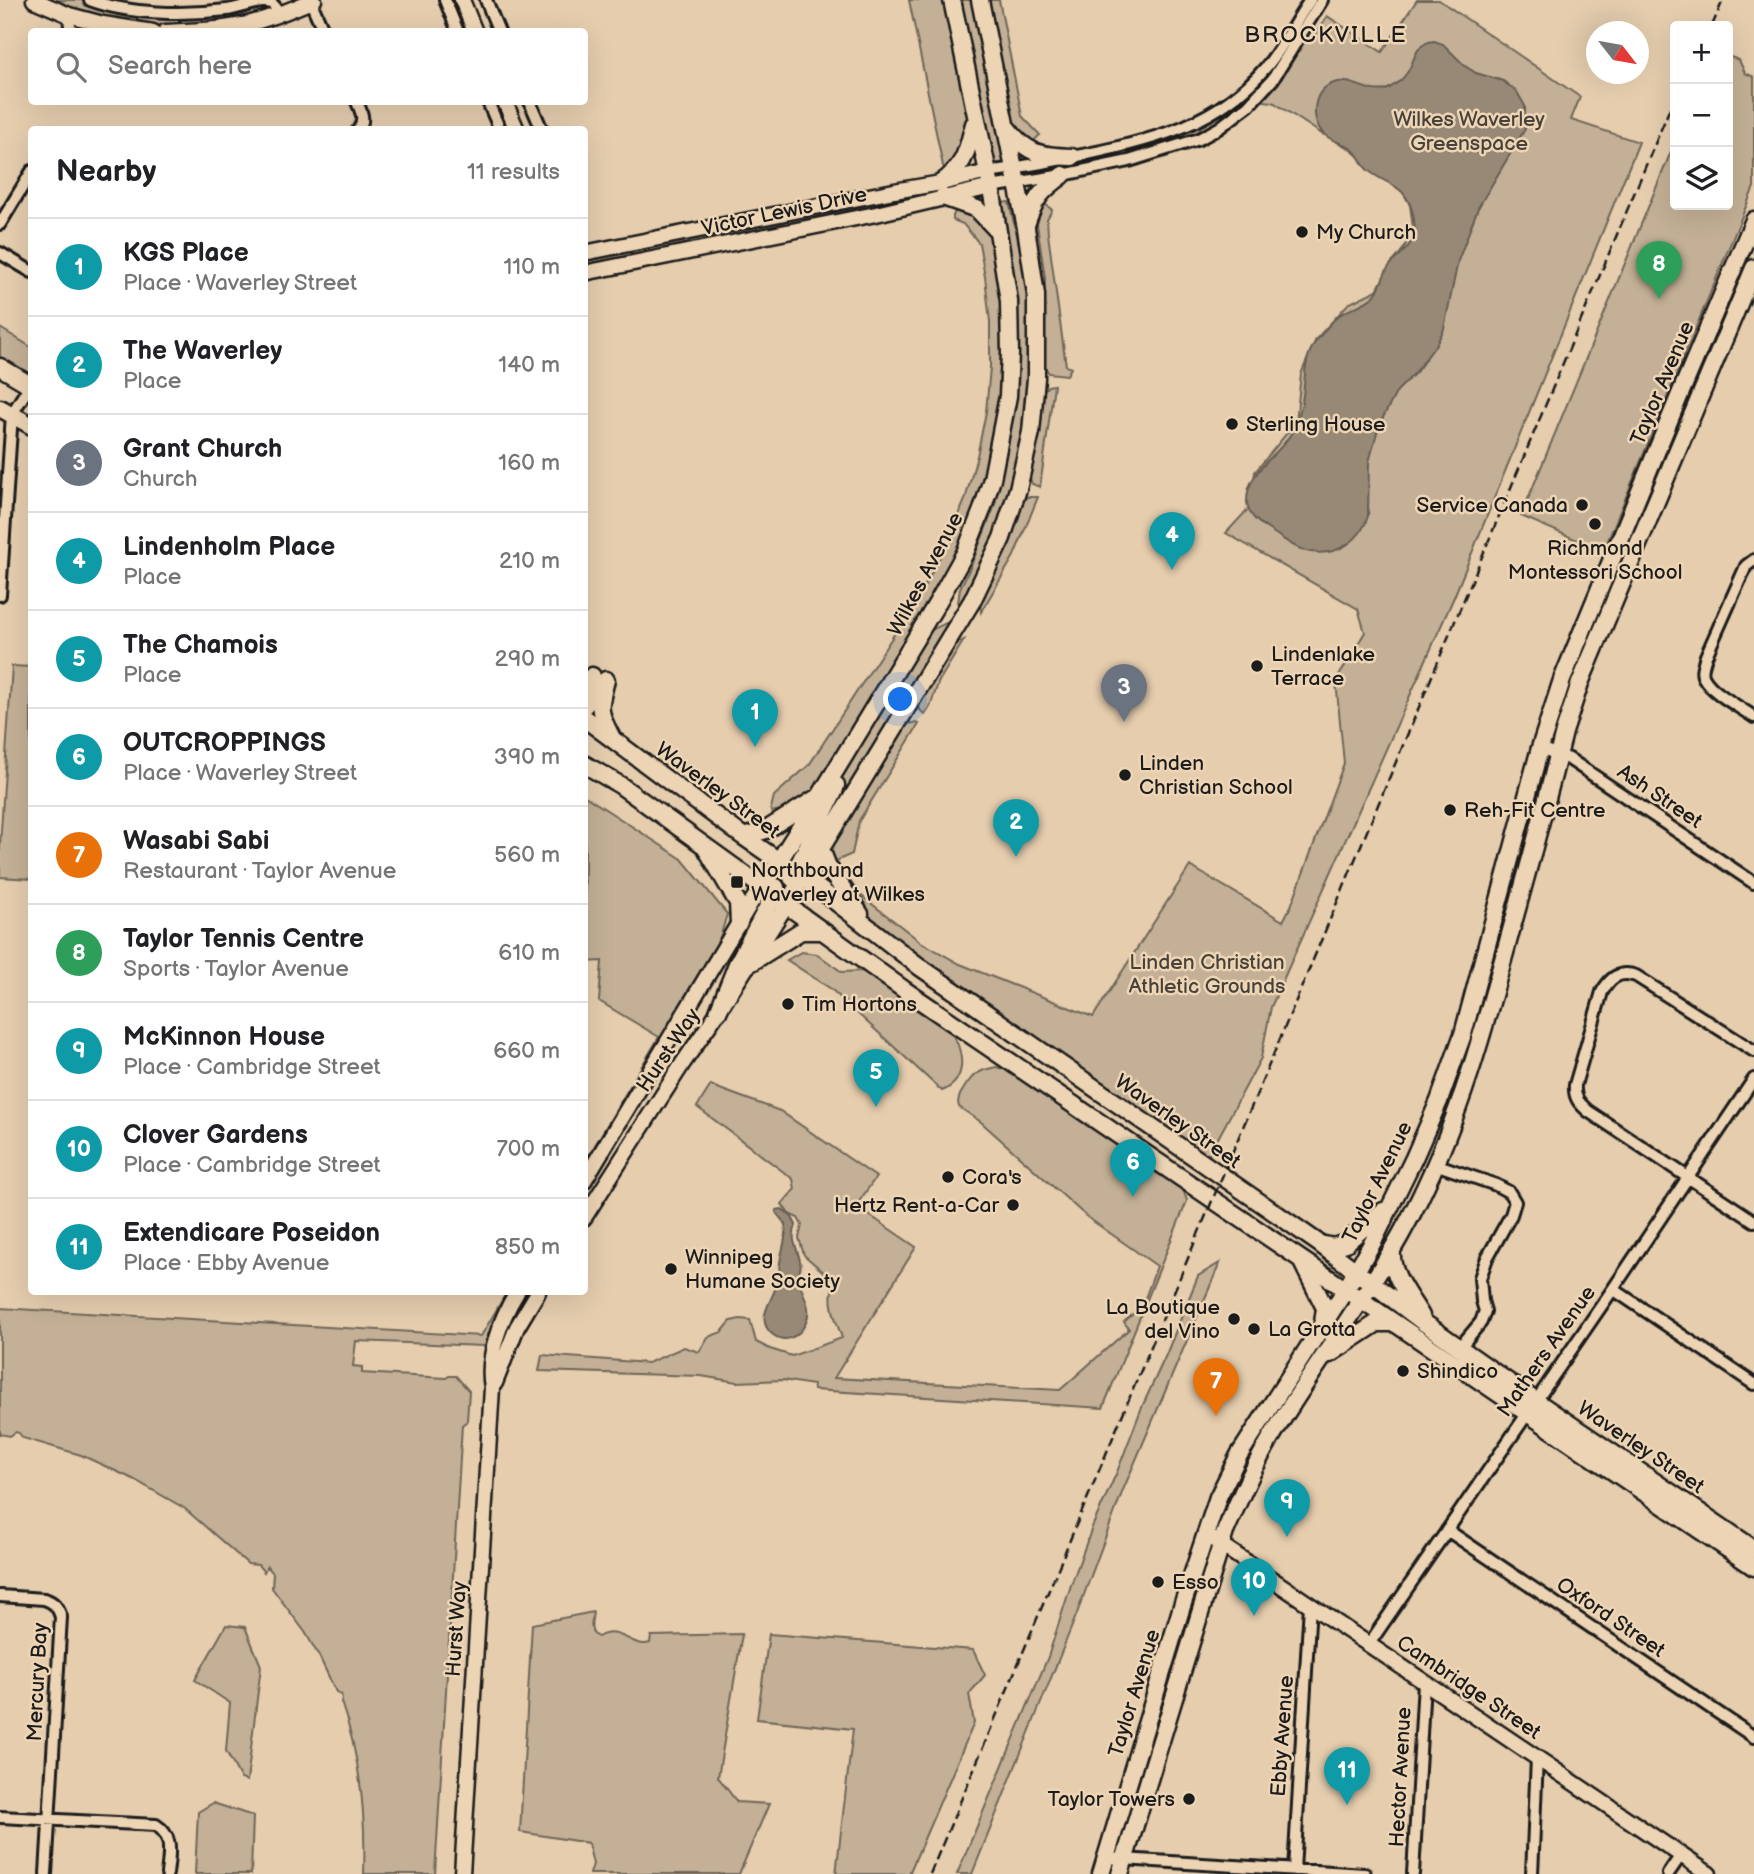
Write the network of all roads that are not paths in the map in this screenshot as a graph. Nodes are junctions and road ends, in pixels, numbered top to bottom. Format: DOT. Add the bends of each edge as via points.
graph roads {
  1 [pos="34,0"];
  2 [pos="90,0"];
  3 [pos="445,0"];
  4 [pos="462,0"];
  5 [pos="486,0"];
  6 [pos="952,0"];
  7 [pos="981,0"];
  8 [pos="1310,0"];
  9 [pos="1322,0"];
  10 [pos="311,1"];
  11 [pos="280,14"];
  12 [pos="69,15"];
  13 [pos="71,28"];
  14 [pos="128,28"];
  15 [pos="246,28"];
  16 [pos="322,28"];
  17 [pos="456,28"];
  18 [pos="473,28"];
  19 [pos="497,28"];
  20 [pos="358,105"];
  21 [pos="489,105"];
  22 [pos="506,105"];
  23 [pos="531,105"];
  24 [pos="975,118"];
  25 [pos="361,126"];
  26 [pos="497,126"];
  27 [pos="515,126"];
  28 [pos="540,126"];
  29 [pos="1006,126"];
  30 [pos="1072,157"];
  31 [pos="1015,175"];
  32 [pos="1063,175"];
  33 [pos="28,178"];
  34 [pos="989,179"];
  35 [pos="942,190"];
  36 [pos="1754,220"];
  37 [pos="0,224"];
  38 [pos="1026,228"];
  39 [pos="996,229"];
  40 [pos="588,252"];
  41 [pos="0,253"];
  42 [pos="1754,268"];
  43 [pos="28,270"];
  44 [pos="588,272"];
  45 [pos="0,367"];
  46 [pos="28,383"];
  47 [pos="28,388"];
  48 [pos="6,411"];
  49 [pos="28,424"];
  50 [pos="1642,485"];
  51 [pos="1649,517"];
  52 [pos="1754,560"];
  53 [pos="0,595"];
  54 [pos="594,681"];
  55 [pos="1754,717"];
  56 [pos="588,722"];
  57 [pos="612,738"];
  58 [pos="1540,748"];
  59 [pos="1558,755"];
  60 [pos="839,765"];
  61 [pos="588,766"];
  62 [pos="820,796"];
  63 [pos="744,836"];
  64 [pos="704,845"];
  65 [pos="821,849"];
  66 [pos="780,860"];
  67 [pos="799,874"];
  68 [pos="1754,883"];
  69 [pos="774,895"];
  70 [pos="739,923"];
  71 [pos="872,930"];
  72 [pos="822,931"];
  73 [pos="749,964"];
  74 [pos="718,1012"];
  75 [pos="1754,1051"];
  76 [pos="1754,1079"];
  77 [pos="1435,1164"];
  78 [pos="588,1174"];
  79 [pos="1689,1176"];
  80 [pos="1392,1202"];
  81 [pos="588,1212"];
  82 [pos="1754,1221"];
  83 [pos="1320,1244"];
  84 [pos="1392,1251"];
  85 [pos="1300,1258"];
  86 [pos="1356,1271"];
  87 [pos="1373,1283"];
  88 [pos="1346,1289"];
  89 [pos="1613,1289"];
  90 [pos="516,1295"];
  91 [pos="536,1295"];
  92 [pos="1361,1300"];
  93 [pos="1322,1323"];
  94 [pos="1394,1324"];
  95 [pos="1426,1324"];
  96 [pos="1460,1347"];
  97 [pos="1322,1359"];
  98 [pos="1754,1384"];
  99 [pos="492,1388"];
  100 [pos="1531,1406"];
  101 [pos="1447,1530"];
  102 [pos="1205,1534"];
  103 [pos="1220,1545"];
  104 [pos="1754,1549"];
  105 [pos="1754,1567"];
  106 [pos="0,1596"];
  107 [pos="1310,1605"];
  108 [pos="1368,1644"];
  109 [pos="1424,1682"];
  110 [pos="1754,1737"];
  111 [pos="1537,1758"];
  112 [pos="0,1817"];
  113 [pos="49,1819"];
  114 [pos="1681,1855"];
  115 [pos="1106,1858"];
  116 [pos="1123,1867"];
  117 [pos="1294,1870"];
  118 [pos="46,1874"];
  119 [pos="167,1874"];
  120 [pos="462,1874"];
  121 [pos="1101,1874"];
  122 [pos="1366,1874"];
  123 [pos="1413,1874"];
  124 [pos="1532,1874"];
  125 [pos="1668,1874"];
  126 [pos="1709,1874"];
  1 -- 12 [label="street"];
  2 -- 11 [label="street" via="139,11 178,13 228,10 266,1"];
  3 -- 17 [label="street"];
  4 -- 18 [label="street"];
  5 -- 19 [label="street"];
  6 -- 24 [label="main road, Wilkes Avenue"];
  7 -- 29 [label="main road"];
  8 -- 30 [label="street" via="1266,67 1222,106 1156,138"];
  9 -- 32 [label="street" via="1273,79 1219,128 1151,155"];
  10 -- 11 [label="street"];
  10 -- 16 [label="street"];
  11 -- 15 [label="street"];
  12 -- 13 [label="street"];
  12 -- 14 [label="street"];
  20 -- 25 [label="street"];
  21 -- 26 [label="street"];
  22 -- 27 [label="street"];
  23 -- 28 [label="street"];
  24 -- 34 [label="main road, Wilkes Avenue"];
  24 -- 35 [label="main road" via="964,159"];
  29 -- 30 [label="main road" via="1017,141 1037,154"];
  29 -- 31 [label="main road"];
  30 -- 31 [label="street"];
  31 -- 32 [label="street"];
  31 -- 34 [label="street"];
  31 -- 38 [label="main road"];
  32 -- 38 [label="main road" via="1037,198"];
  33 -- 37 [label="street"];
  34 -- 35 [label="street, Victor Lewis Drive"];
  34 -- 39 [label="main road, Wilkes Avenue"];
  35 -- 39 [label="main road" via="977,209"];
  35 -- 40 [label="street, Victor Lewis Drive" via="894,191"];
  35 -- 44 [label="street, Victor Lewis Drive" via="876,214"];
  36 -- 50 [label="main road, Taylor Avenue"];
  38 -- 65 [label="main road" via="1036,295 1036,378 1031,432 1002,538 972,601"];
  39 -- 60 [label="main road, Wilkes Avenue" via="1009,301 1010,354 1006,410 992,479 965,553"];
  41 -- 43 [label="street"];
  42 -- 51 [label="main road, Taylor Avenue"];
  45 -- 46 [label="main road"];
  47 -- 48 [label="street"];
  48 -- 49 [label="main road"];
  48 -- 53 [label="street"];
  50 -- 51 [label="street"];
  50 -- 58 [label="main road, Taylor Avenue" via="1562,680"];
  51 -- 59 [label="main road, Taylor Avenue" via="1580,683"];
  52 -- 55 [label="street" via="1745,566 1702,670 1713,687"];
  54 -- 57 [label="main road" via="602,719"];
  56 -- 57 [label="main road, Waverley Street"];
  57 -- 63 [label="main road, Waverley Street"];
  58 -- 59 [label="street, Ash Street"];
  58 -- 80 [label="main road, Taylor Avenue" via="1457,1054"];
  59 -- 68 [label="street, Ash Street"];
  59 -- 77 [label="main road, Taylor Avenue" via="1481,1041"];
  60 -- 62 [label="main road, Wilkes Avenue"];
  60 -- 67 [label="main road" via="834,792"];
  61 -- 64 [label="main road, Waverley Street"];
  62 -- 63 [label="main road" via="766,830"];
  62 -- 66 [label="main road, Wilkes Avenue"];
  63 -- 66 [label="main road, Waverley Street"];
  64 -- 69 [label="main road, Waverley Street"];
  64 -- 70 [label="main road" via="738,903"];
  65 -- 67 [label="main road"];
  65 -- 71 [label="main road" via="828,867"];
  66 -- 67 [label="main road, Waverley Street"];
  66 -- 69 [label="main road, Wilkes Avenue"];
  67 -- 69 [label="main road"];
  67 -- 71 [label="main road, Waverley Street"];
  69 -- 70 [label="street, Hurst Way"];
  69 -- 72 [label="main road, Waverley Street"];
  69 -- 73 [label="street, Hurst Way"];
  69 -- 74 [label="main road" via="737,964"];
  70 -- 78 [label="street, Hurst Way"];
  71 -- 83 [label="main road, Waverley Street"];
  72 -- 73 [label="main road" via="802,931"];
  72 -- 85 [label="main road, Waverley Street"];
  73 -- 74 [label="street, Hurst Way"];
  74 -- 81 [label="street, Hurst Way"];
  75 -- 79 [label="street" via="1636,976 1616,976 1602,992 1575,1085 1576,1099"];
  76 -- 79 [label="street, Mathers Avenue"];
  77 -- 84 [label="main road, Taylor Avenue"];
  77 -- 96 [label="street" via="1496,1185 1516,1202 1480,1278 1485,1311 1481,1322"];
  79 -- 82 [label="street"];
  79 -- 89 [label="street, Mathers Avenue"];
  80 -- 83 [label="main road" via="1346,1243"];
  80 -- 86 [label="main road, Taylor Avenue"];
  83 -- 86 [label="main road, Waverley Street"];
  84 -- 87 [label="main road, Taylor Avenue"];
  84 -- 95 [label="main road" via="1395,1270"];
  85 -- 88 [label="main road, Waverley Street"];
  85 -- 93 [label="main road" via="1325,1308"];
  86 -- 87 [label="main road, Waverley Street"];
  86 -- 88 [label="main road, Taylor Avenue"];
  87 -- 92 [label="main road, Taylor Avenue"];
  87 -- 95 [label="main road, Waverley Street"];
  88 -- 92 [label="main road, Waverley Street"];
  88 -- 93 [label="main road, Taylor Avenue"];
  89 -- 98 [label="street"];
  89 -- 100 [label="street, Mathers Avenue"];
  90 -- 99 [label="street, Hurst Way" via="492,1356"];
  91 -- 99 [label="street, Hurst Way" via="517,1327"];
  92 -- 94 [label="main road, Waverley Street"];
  92 -- 97 [label="main road, Taylor Avenue"];
  93 -- 102 [label="main road, Taylor Avenue" via="1239,1455"];
  94 -- 97 [label="main road" via="1377,1324"];
  94 -- 100 [label="main road, Waverley Street"];
  95 -- 96 [label="main road, Waverley Street"];
  96 -- 100 [label="main road, Waverley Street"];
  97 -- 103 [label="main road, Taylor Avenue" via="1279,1424"];
  99 -- 120 [label="street, Hurst Way"];
  100 -- 101 [label="street, Mathers Avenue"];
  100 -- 104 [label="main road, Waverley Street"];
  100 -- 105 [label="main road, Waverley Street"];
  101 -- 108 [label="street, Mathers Avenue"];
  101 -- 110 [label="street, Oxford Street"];
  102 -- 103 [label="street, Cambridge Street"];
  102 -- 115 [label="main road, Taylor Avenue"];
  103 -- 107 [label="street, Cambridge Street"];
  103 -- 116 [label="main road, Taylor Avenue"];
  106 -- 113 [label="street, Mercury Bay" via="50,1601 61,1617"];
  107 -- 108 [label="street, Cambridge Street"];
  107 -- 117 [label="street, Ebby Avenue"];
  108 -- 109 [label="street, Cambridge Street"];
  109 -- 111 [label="street, Cambridge Street"];
  109 -- 123 [label="street, Hector Avenue"];
  111 -- 114 [label="street, Cambridge Street"];
  111 -- 124 [label="street"];
  112 -- 113 [label="street"];
  113 -- 118 [label="street, Mercury Bay"];
  113 -- 119 [label="street" via="159,1827 170,1843"];
  114 -- 125 [label="street"];
  114 -- 126 [label="street, Cambridge Street"];
  115 -- 116 [label="street"];
  115 -- 121 [label="main road, Taylor Avenue"];
  116 -- 117 [label="street"];
  117 -- 122 [label="street"];
}
